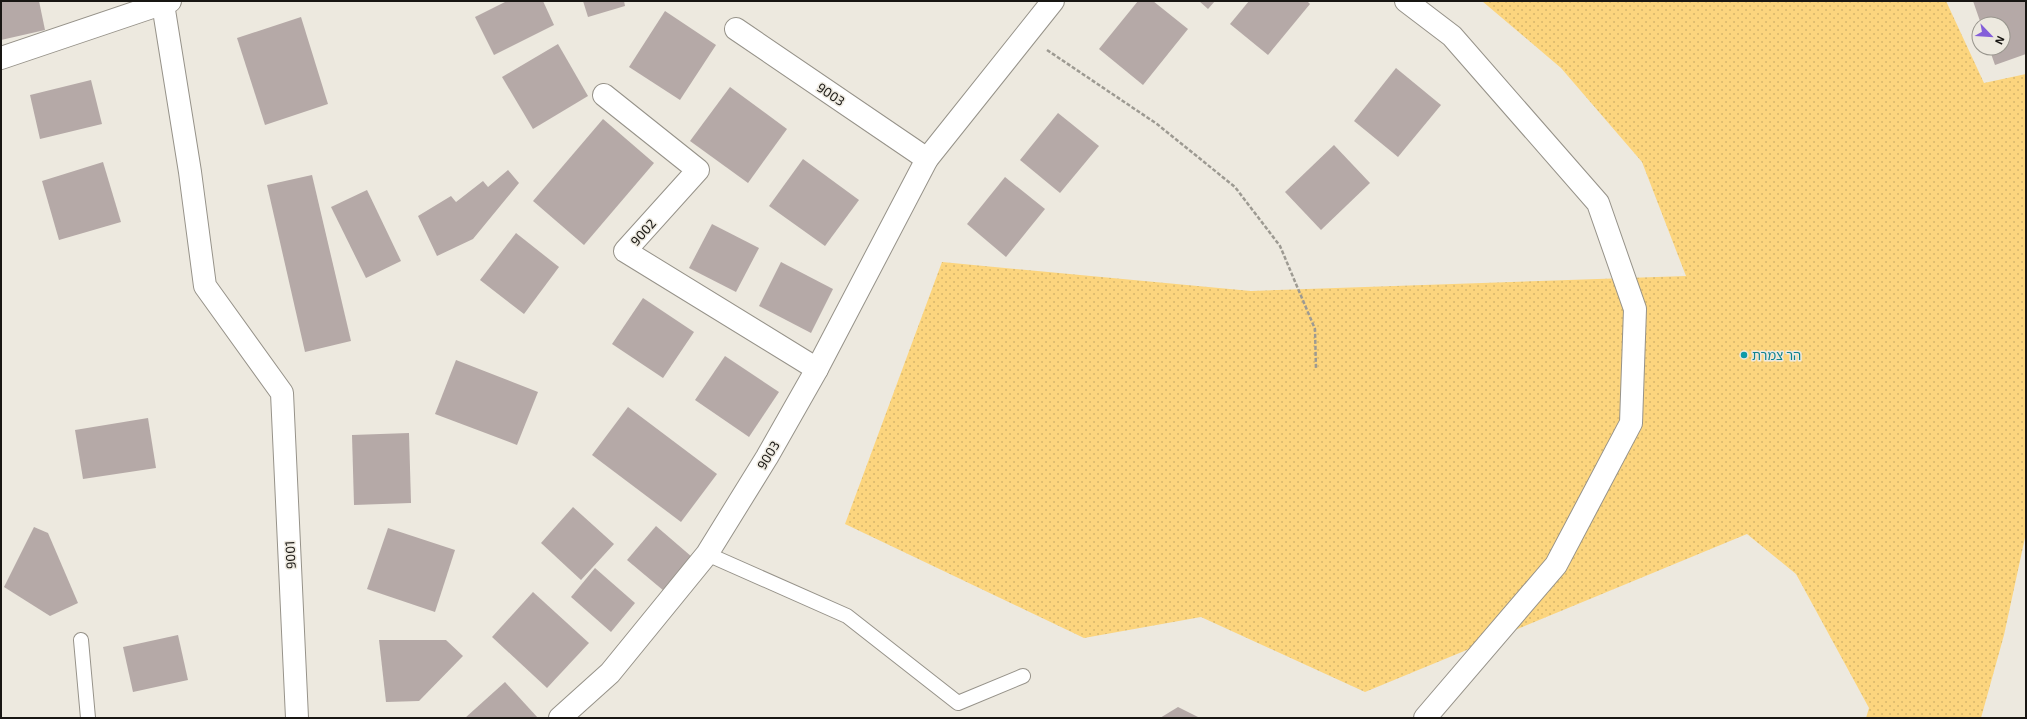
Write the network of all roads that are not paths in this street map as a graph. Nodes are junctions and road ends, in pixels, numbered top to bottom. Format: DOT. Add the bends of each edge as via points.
graph roads {
  1 [pos="1053,1"];
  2 [pos="1406,1"];
  3 [pos="166,3"];
  4 [pos="736,29"];
  5 [pos="1,58"];
  6 [pos="604,95"];
  7 [pos="927,159"];
  8 [pos="817,369"];
  9 [pos="706,554"];
  10 [pos="81,640"];
  11 [pos="1024,676"];
  12 [pos="88,718"];
  13 [pos="297,718"];
  14 [pos="560,718"];
  15 [pos="1425,718"];
  1 -- 7 [label="street, 9003"];
  2 -- 15 [label="street" via="1452,36 1598,203 1634,309 1631,423 1556,565"];
  3 -- 5 [label="street"];
  3 -- 13 [label="street, 9001" via="205,286 282,393"];
  4 -- 7 [label="street, 9003"];
  6 -- 8 [label="street, 9002" via="698,170 625,251"];
  7 -- 8 [label="street, 9003"];
  8 -- 9 [label="street, 9003" via="767,458"];
  9 -- 11 [label="lane" via="847,616 958,703"];
  9 -- 14 [label="street, 9003" via="610,673"];
  10 -- 12 [label="lane"];
}
